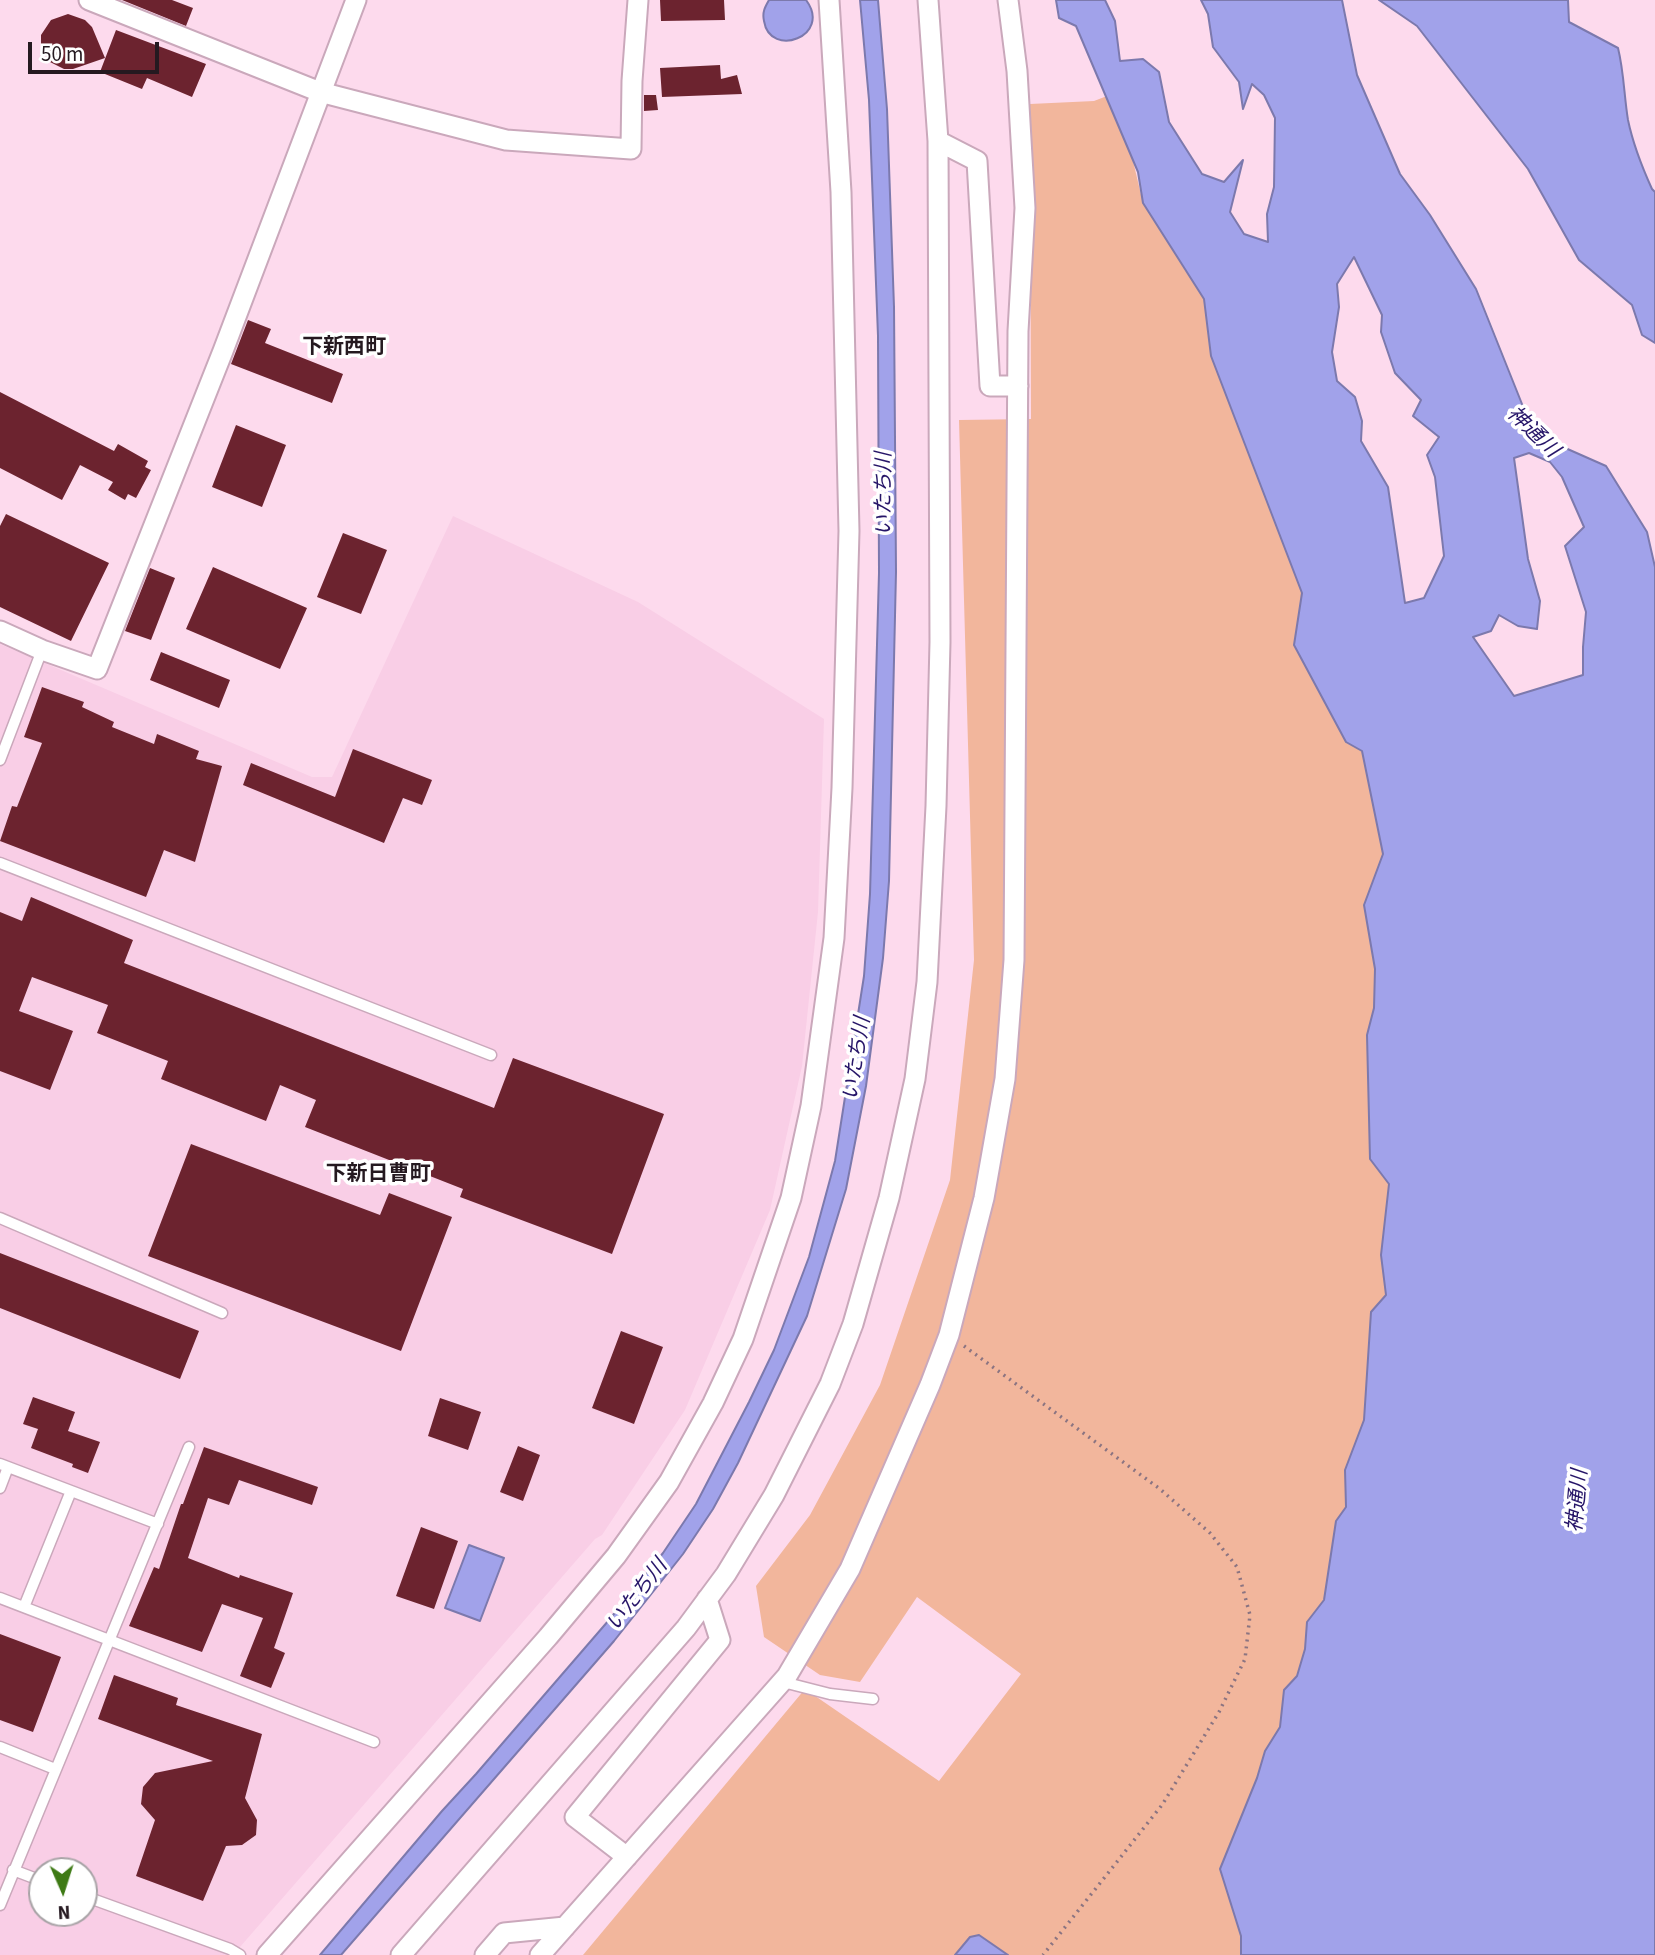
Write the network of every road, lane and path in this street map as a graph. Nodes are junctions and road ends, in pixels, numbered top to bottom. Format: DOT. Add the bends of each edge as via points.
graph roads {
  1 [pos="89,0"];
  2 [pos="356,0"];
  3 [pos="638,0"];
  4 [pos="828,0"];
  5 [pos="928,0"];
  6 [pos="1008,0"];
  7 [pos="320,92"];
  8 [pos="938,141"];
  9 [pos="1018,386"];
  10 [pos="0,631"];
  11 [pos="42,650"];
  12 [pos="0,760"];
  13 [pos="0,863"];
  14 [pos="491,1055"];
  15 [pos="0,1218"];
  16 [pos="222,1313"];
  17 [pos="949,1335"];
  18 [pos="189,1447"];
  19 [pos="4,1466"];
  20 [pos="0,1488"];
  21 [pos="71,1491"];
  22 [pos="158,1524"];
  23 [pos="0,1598"];
  24 [pos="708,1599"];
  25 [pos="24,1607"];
  26 [pos="108,1640"];
  27 [pos="782,1682"];
  28 [pos="873,1699"];
  29 [pos="374,1742"];
  30 [pos="0,1747"];
  31 [pos="55,1769"];
  32 [pos="627,1857"];
  33 [pos="13,1870"];
  34 [pos="28,1876"];
  35 [pos="98,1901"];
  36 [pos="0,1905"];
  37 [pos="565,1927"];
  38 [pos="240,1955"];
  39 [pos="267,1955"];
  40 [pos="401,1955"];
  41 [pos="485,1955"];
  42 [pos="540,1955"];
  43 [pos="1043,1955"];
  1 -- 7 [label="street"];
  2 -- 7 [label="street"];
  3 -- 7 [label="street" via="631,149 506,140"];
  4 -- 39 [label="street" via="841,192 848,517 842,788 834,939 811,1106 791,1198 743,1339 669,1482 616,1556 548,1637"];
  5 -- 8 [label="street"];
  6 -- 9 [label="street" via="1025,208"];
  7 -- 11 [label="street" via="97,669"];
  8 -- 9 [label="street" via="977,161 989,386"];
  8 -- 24 [label="street" via="936,806 927,982 915,1079 889,1198 831,1384 774,1495"];
  9 -- 17 [label="street" via="1014,960 1005,1079 984,1198"];
  10 -- 11 [label="street"];
  11 -- 12 [label="lane"];
  13 -- 14 [label="lane"];
  15 -- 16 [label="lane"];
  17 -- 27 [label="street" via="850,1569"];
  17 -- 43 [label="path" via="1160,1489 1210,1533 1237,1567 1250,1615 1245,1659 1219,1712 1162,1805"];
  18 -- 22 [label="lane"];
  19 -- 20 [label="lane"];
  19 -- 21 [label="lane"];
  21 -- 22 [label="lane"];
  21 -- 25 [label="lane"];
  22 -- 26 [label="lane"];
  23 -- 25 [label="lane"];
  24 -- 32 [label="street" via="720,1640 575,1817"];
  24 -- 40 [label="street"];
  25 -- 26 [label="lane"];
  26 -- 29 [label="lane"];
  26 -- 31 [label="lane"];
  27 -- 28 [label="lane"];
  27 -- 32 [label="street"];
  30 -- 31 [label="lane"];
  31 -- 33 [label="lane"];
  32 -- 37 [label="street"];
  33 -- 34 [label="lane"];
  33 -- 36 [label="lane"];
  35 -- 38 [label="lane"];
  37 -- 41 [label="street" via="504,1933"];
  37 -- 42 [label="street"];
}
